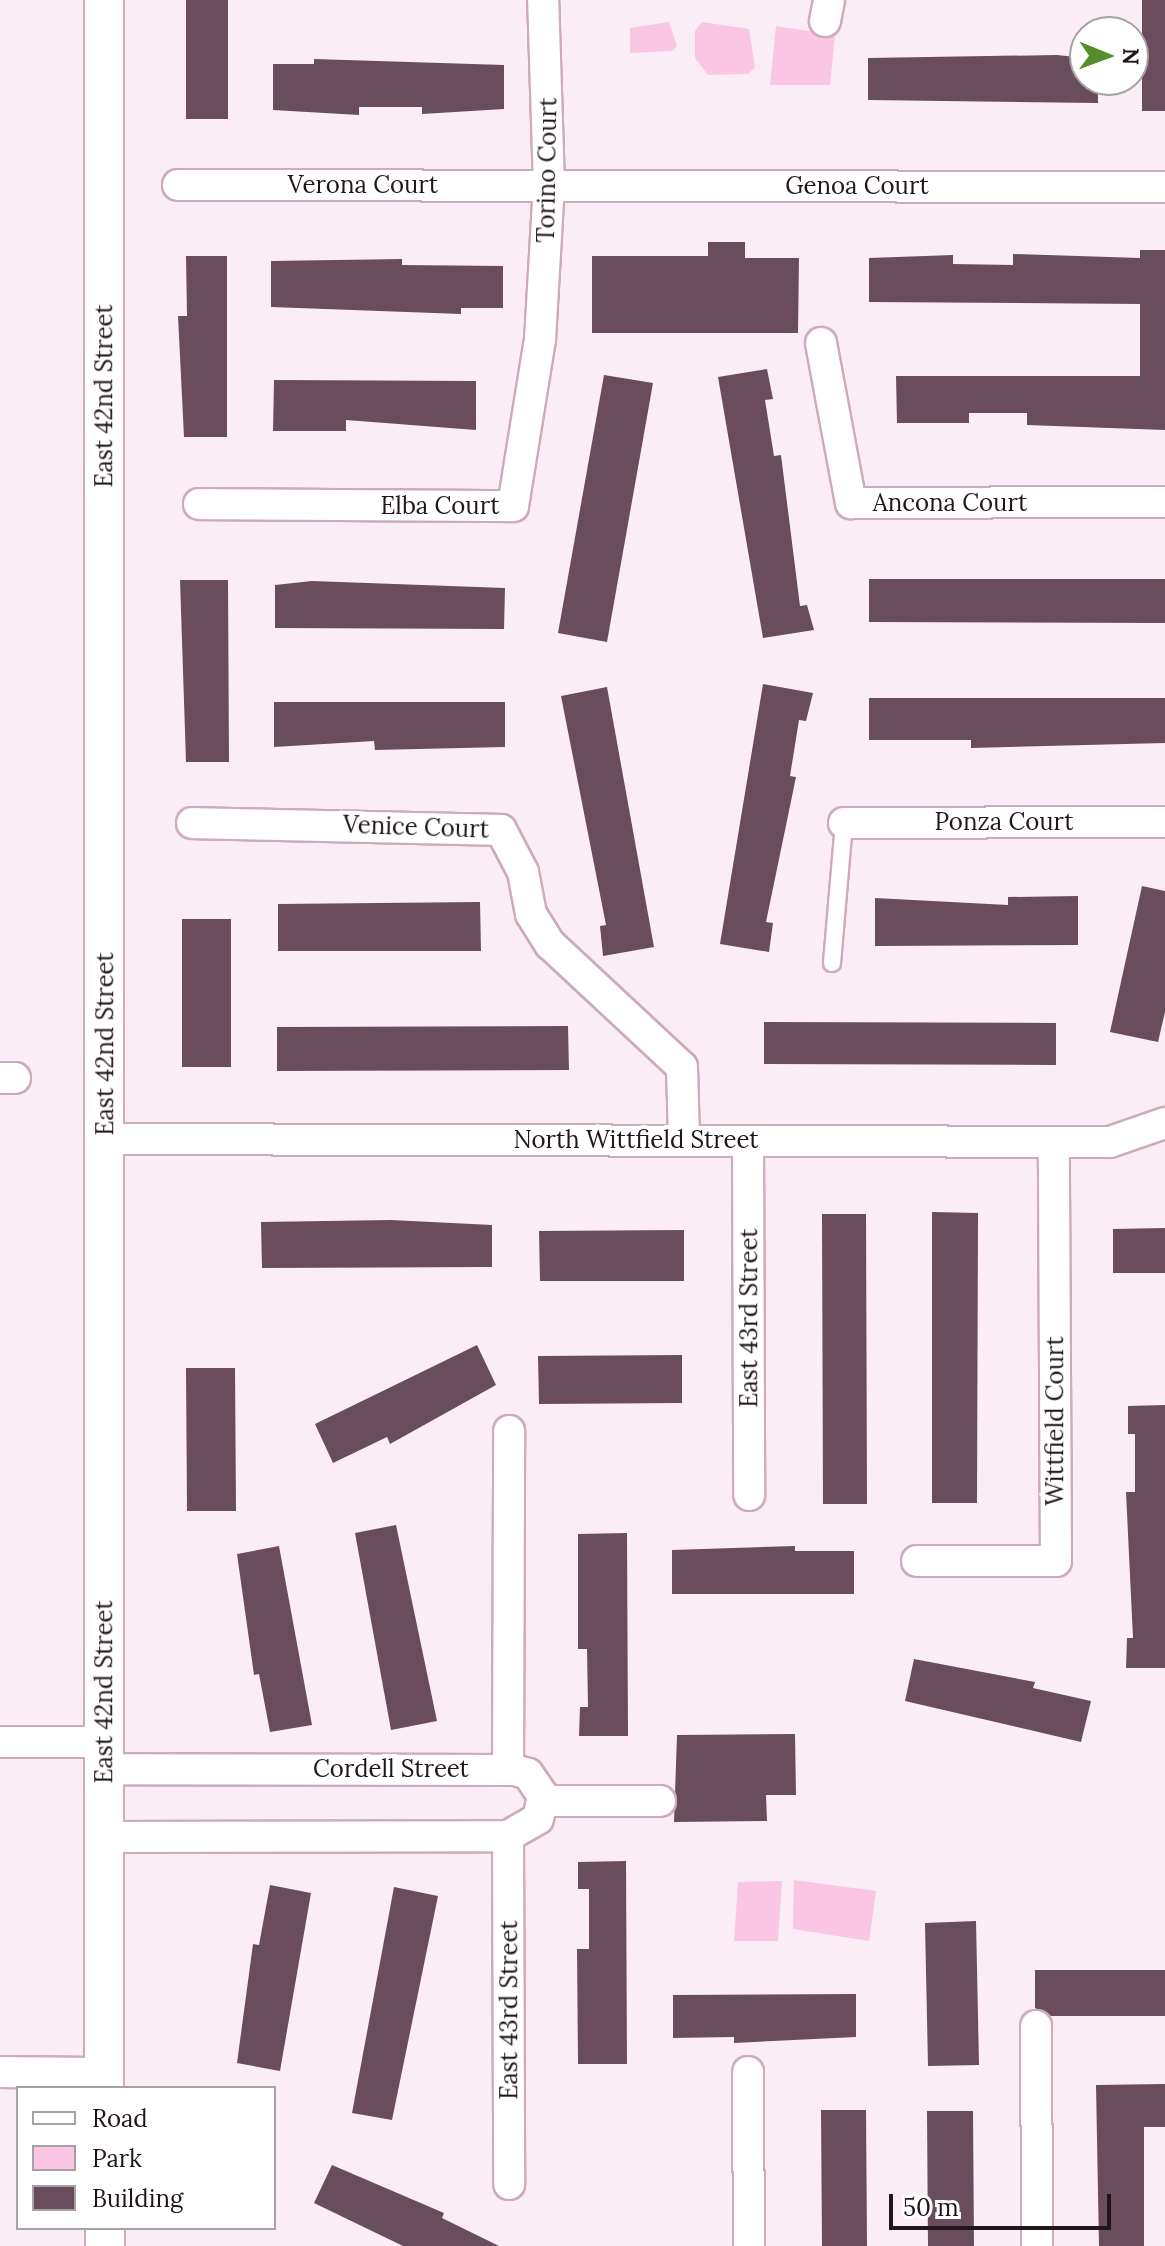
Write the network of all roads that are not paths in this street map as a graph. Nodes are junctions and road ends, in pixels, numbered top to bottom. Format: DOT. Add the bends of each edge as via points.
graph roads {
  1 [pos="104,0"];
  2 [pos="543,0"];
  3 [pos="178,185"];
  4 [pos="549,186"];
  5 [pos="1165,187"];
  6 [pos="540,340"];
  7 [pos="821,343"];
  8 [pos="1165,502"];
  9 [pos="199,504"];
  10 [pos="1165,822"];
  11 [pos="192,823"];
  12 [pos="844,823"];
  13 [pos="832,963"];
  14 [pos="1165,1123"];
  15 [pos="104,1139"];
  16 [pos="684,1140"];
  17 [pos="748,1141"];
  18 [pos="1054,1142"];
  19 [pos="509,1431"];
  20 [pos="749,1495"];
  21 [pos="917,1561"];
  22 [pos="0,1742"];
  23 [pos="104,1756"];
  24 [pos="508,1770"];
  25 [pos="543,1801"];
  26 [pos="660,1801"];
  27 [pos="508,1836"];
  28 [pos="103,1837"];
  29 [pos="1036,2026"];
  30 [pos="0,2072"];
  31 [pos="748,2072"];
  32 [pos="104,2080"];
  33 [pos="509,2184"];
  34 [pos="749,2246"];
  35 [pos="1037,2246"];
  1 -- 15 [label="street, East 42nd Street"];
  2 -- 4 [label="street, Torino Court"];
  3 -- 4 [label="street, Verona Court"];
  4 -- 5 [label="street, Genoa Court"];
  4 -- 6 [label="street, Torino Court"];
  6 -- 9 [label="street, Elba Court" via="513,506"];
  7 -- 8 [label="street, Ancona Court" via="851,503"];
  10 -- 12 [label="street, Ponza Court"];
  11 -- 16 [label="street, Venice Court" via="501,830 518,859 531,914 550,944 682,1067"];
  12 -- 13 [label="lane"];
  14 -- 18 [label="street, North Wittfield Street" via="1110,1142"];
  15 -- 16 [label="street, North Wittfield Street"];
  15 -- 23 [label="street, East 42nd Street"];
  16 -- 17 [label="street, North Wittfield Street"];
  17 -- 18 [label="street, North Wittfield Street"];
  17 -- 20 [label="street, East 43rd Street"];
  18 -- 21 [label="street, Wittfield Court" via="1056,1561"];
  19 -- 24 [label="street"];
  22 -- 23 [label="street, Cordell Street"];
  23 -- 24 [label="street, Cordell Street"];
  23 -- 28 [label="street, East 42nd Street"];
  24 -- 25 [label="street" via="528,1774"];
  25 -- 26 [label="street"];
  25 -- 27 [label="street" via="538,1819"];
  27 -- 28 [label="street"];
  27 -- 33 [label="street, East 43rd Street"];
  28 -- 32 [label="street, East 42nd Street"];
  29 -- 35 [label="street"];
  30 -- 32 [label="street"];
  31 -- 34 [label="street"];
}
